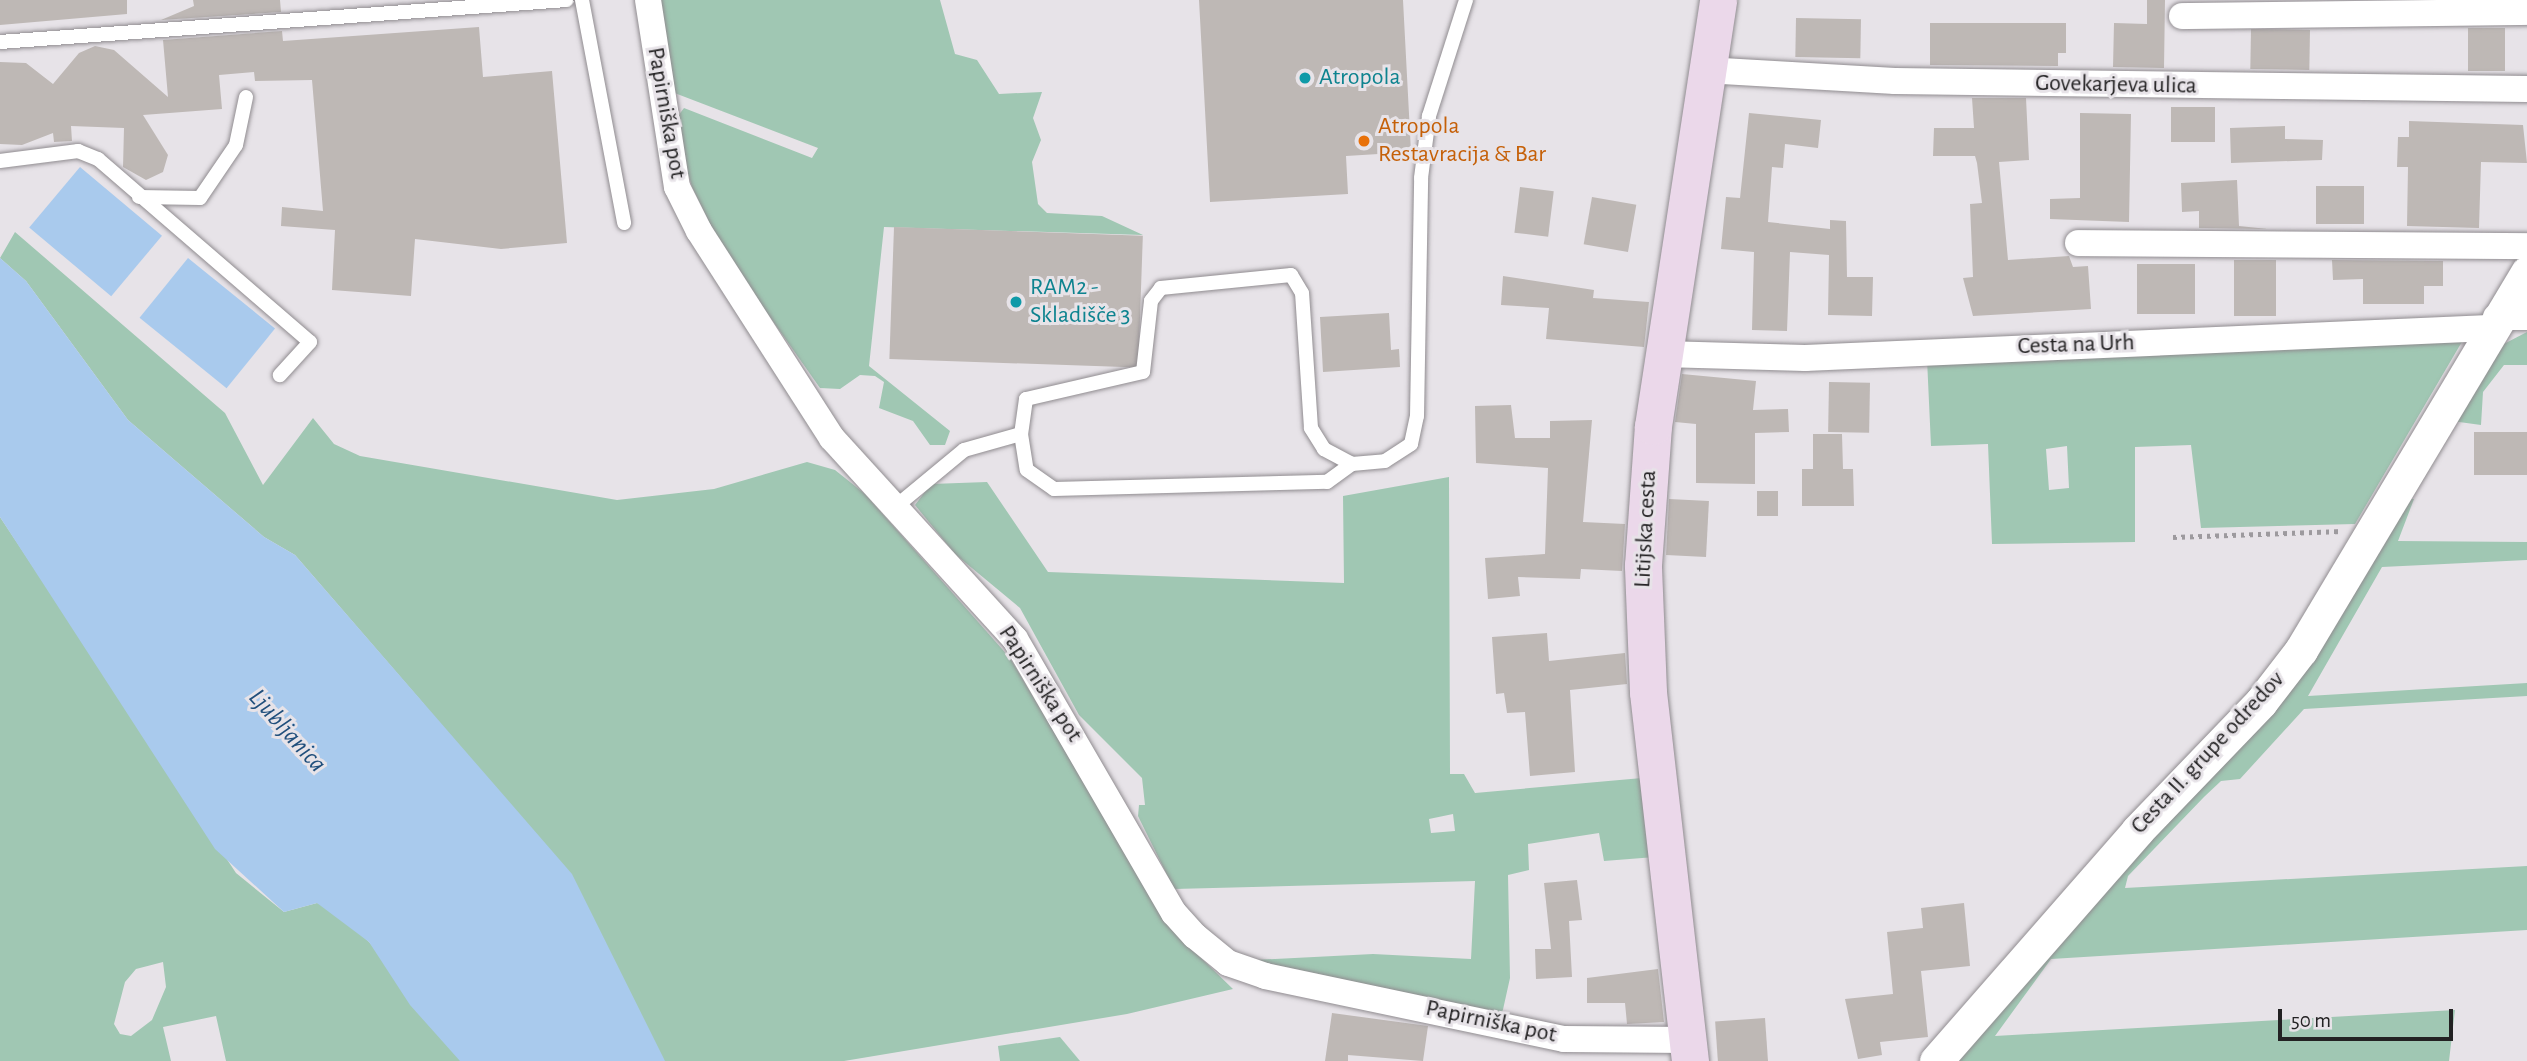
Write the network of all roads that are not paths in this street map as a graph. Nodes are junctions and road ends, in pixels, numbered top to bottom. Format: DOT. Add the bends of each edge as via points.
graph roads {
  1 [pos="566,0"];
  2 [pos="582,0"];
  3 [pos="648,0"];
  4 [pos="1466,0"];
  5 [pos="1718,0"];
  6 [pos="2527,12"];
  7 [pos="2182,16"];
  8 [pos="0,41"];
  9 [pos="1705,70"];
  10 [pos="2527,89"];
  11 [pos="246,97"];
  12 [pos="0,161"];
  13 [pos="139,197"];
  14 [pos="624,223"];
  15 [pos="2078,243"];
  16 [pos="2527,246"];
  17 [pos="2527,272"];
  18 [pos="2504,320"];
  19 [pos="1663,354"];
  20 [pos="280,375"];
  21 [pos="1021,434"];
  22 [pos="1352,464"];
  23 [pos="894,508"];
  24 [pos="1689,1051"];
  25 [pos="1936,1061"];
  1 -- 8 [label="lane"];
  2 -- 14 [label="lane"];
  3 -- 23 [label="street, Papirniška pot" via="677,187 764,340 832,438"];
  4 -- 22 [label="lane" via="1429,116 1421,178 1418,416 1411,444 1385,461"];
  5 -- 9 [label="main road, Litijska cesta"];
  6 -- 7 [label="street"];
  9 -- 10 [label="street, Govekarjeva ulica" via="1895,81"];
  9 -- 19 [label="main road, Litijska cesta"];
  11 -- 13 [label="lane" via="236,145 200,198"];
  12 -- 13 [label="lane" via="78,151 98,159"];
  13 -- 20 [label="lane" via="310,342"];
  15 -- 16 [label="street"];
  17 -- 18 [label="street, Cesta II. grupe odredov"];
  18 -- 19 [label="street, Cesta na Urh" via="1805,358"];
  18 -- 25 [label="street, Cesta II. grupe odredov" via="2301,650 2261,702 2118,852"];
  19 -- 24 [label="main road, Litijska cesta" via="1642,614"];
  21 -- 22 [label="lane" via="1027,470 1054,489 1327,482"];
  21 -- 22 [label="lane" via="1027,399 1143,372 1151,301 1161,288 1291,275 1302,293 1311,428 1324,449"];
  21 -- 23 [label="lane" via="964,450"];
  23 -- 24 [label="street, Papirniška pot" via="1015,639 1174,913 1228,963 1564,1039"];
}
